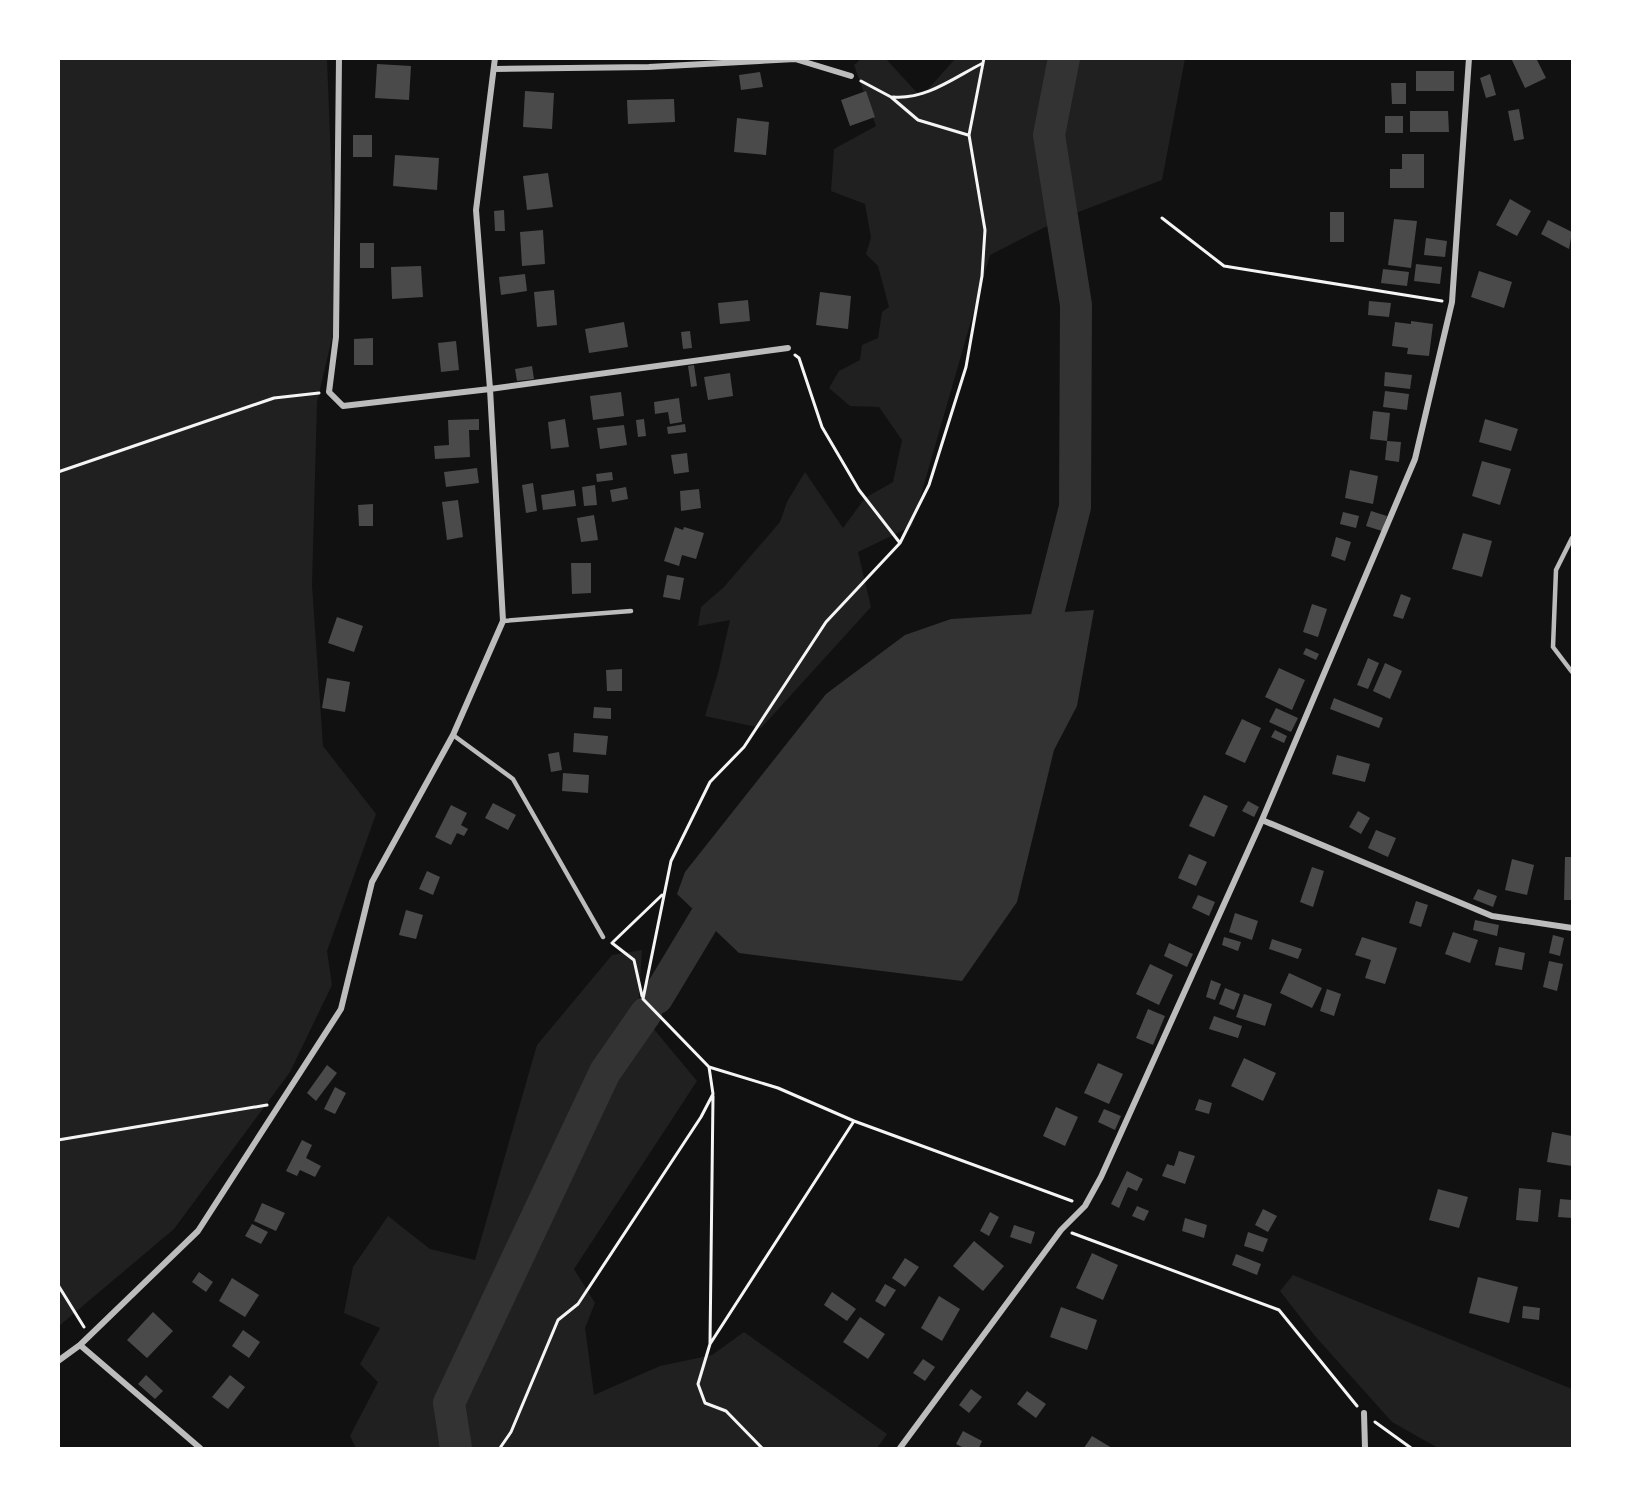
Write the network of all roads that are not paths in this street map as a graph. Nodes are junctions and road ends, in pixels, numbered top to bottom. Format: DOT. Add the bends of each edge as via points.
graph roads {
  1 [pos="339,58"];
  2 [pos="495,58"];
  3 [pos="1469,58"];
  4 [pos="494,69"];
  5 [pos="851,76"];
  6 [pos="788,348"];
  7 [pos="490,389"];
  8 [pos="1572,538"];
  9 [pos="631,611"];
  10 [pos="502,621"];
  11 [pos="1572,672"];
  12 [pos="453,735"];
  13 [pos="1262,820"];
  14 [pos="1572,928"];
  15 [pos="603,937"];
  16 [pos="80,1345"];
  17 [pos="58,1361"];
  18 [pos="1364,1413"];
  19 [pos="200,1449"];
  20 [pos="900,1449"];
  21 [pos="1365,1449"];
  1 -- 7 [label="street" via="336,338 329,392 343,406"];
  2 -- 4 [label="street"];
  3 -- 13 [label="street" via="1452,302 1415,459"];
  4 -- 5 [label="street" via="649,67 795,59"];
  4 -- 7 [label="street" via="476,210"];
  6 -- 7 [label="street"];
  7 -- 10 [label="street"];
  8 -- 11 [label="lane" via="1556,570 1553,647"];
  9 -- 10 [label="lane"];
  10 -- 12 [label="street"];
  12 -- 15 [label="lane" via="513,779"];
  12 -- 16 [label="street" via="372,882 341,1009 198,1231"];
  13 -- 14 [label="street" via="1492,916"];
  13 -- 20 [label="street" via="1085,1206 1061,1230"];
  16 -- 17 [label="street"];
  16 -- 19 [label="street"];
  18 -- 21 [label="street"];
}
